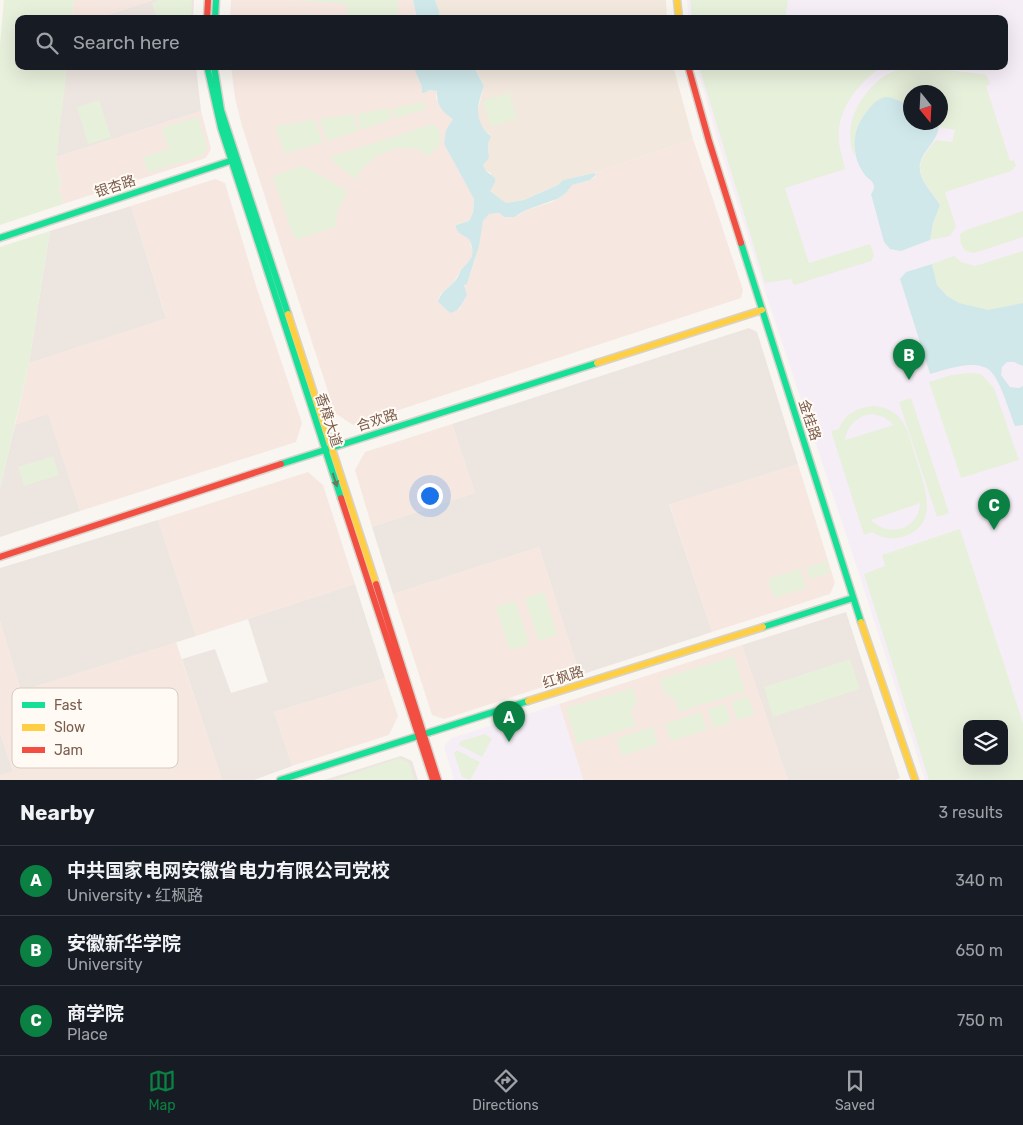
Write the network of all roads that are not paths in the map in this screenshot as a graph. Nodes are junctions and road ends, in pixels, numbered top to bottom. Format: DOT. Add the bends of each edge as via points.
graph roads {
  1 [pos="208,0"];
  2 [pos="216,0"];
  3 [pos="677,0"];
  4 [pos="206,15"];
  5 [pos="215,15"];
  6 [pos="679,15"];
  7 [pos="208,70"];
  8 [pos="215,70"];
  9 [pos="689,70"];
  10 [pos="234,160"];
  11 [pos="0,238"];
  12 [pos="762,310"];
  13 [pos="328,448"];
  14 [pos="0,558"];
  15 [pos="854,598"];
  16 [pos="421,735"];
  17 [pos="280,780"];
  18 [pos="432,780"];
  19 [pos="438,780"];
  20 [pos="915,780"];
  1 -- 4 [label="street"];
  2 -- 5 [label="street"];
  3 -- 6 [label="street"];
  7 -- 10 [label="street, 香樟大道" via="214,107"];
  8 -- 10 [label="street, 香樟大道"];
  9 -- 12 [label="street, 金桂路"];
  10 -- 11 [label="street, 银杏路"];
  10 -- 13 [label="street, 香樟大道"];
  12 -- 13 [label="street, 合欢路"];
  12 -- 15 [label="street, 金桂路"];
  13 -- 14 [label="street, 合欢路"];
  13 -- 16 [label="street, 香樟大道"];
  15 -- 16 [label="street, 红枫路"];
  15 -- 20 [label="street, 金桂路"];
  16 -- 17 [label="street, 红枫路"];
  16 -- 18 [label="street, 香樟大道"];
  16 -- 19 [label="street, 香樟大道"];
}
